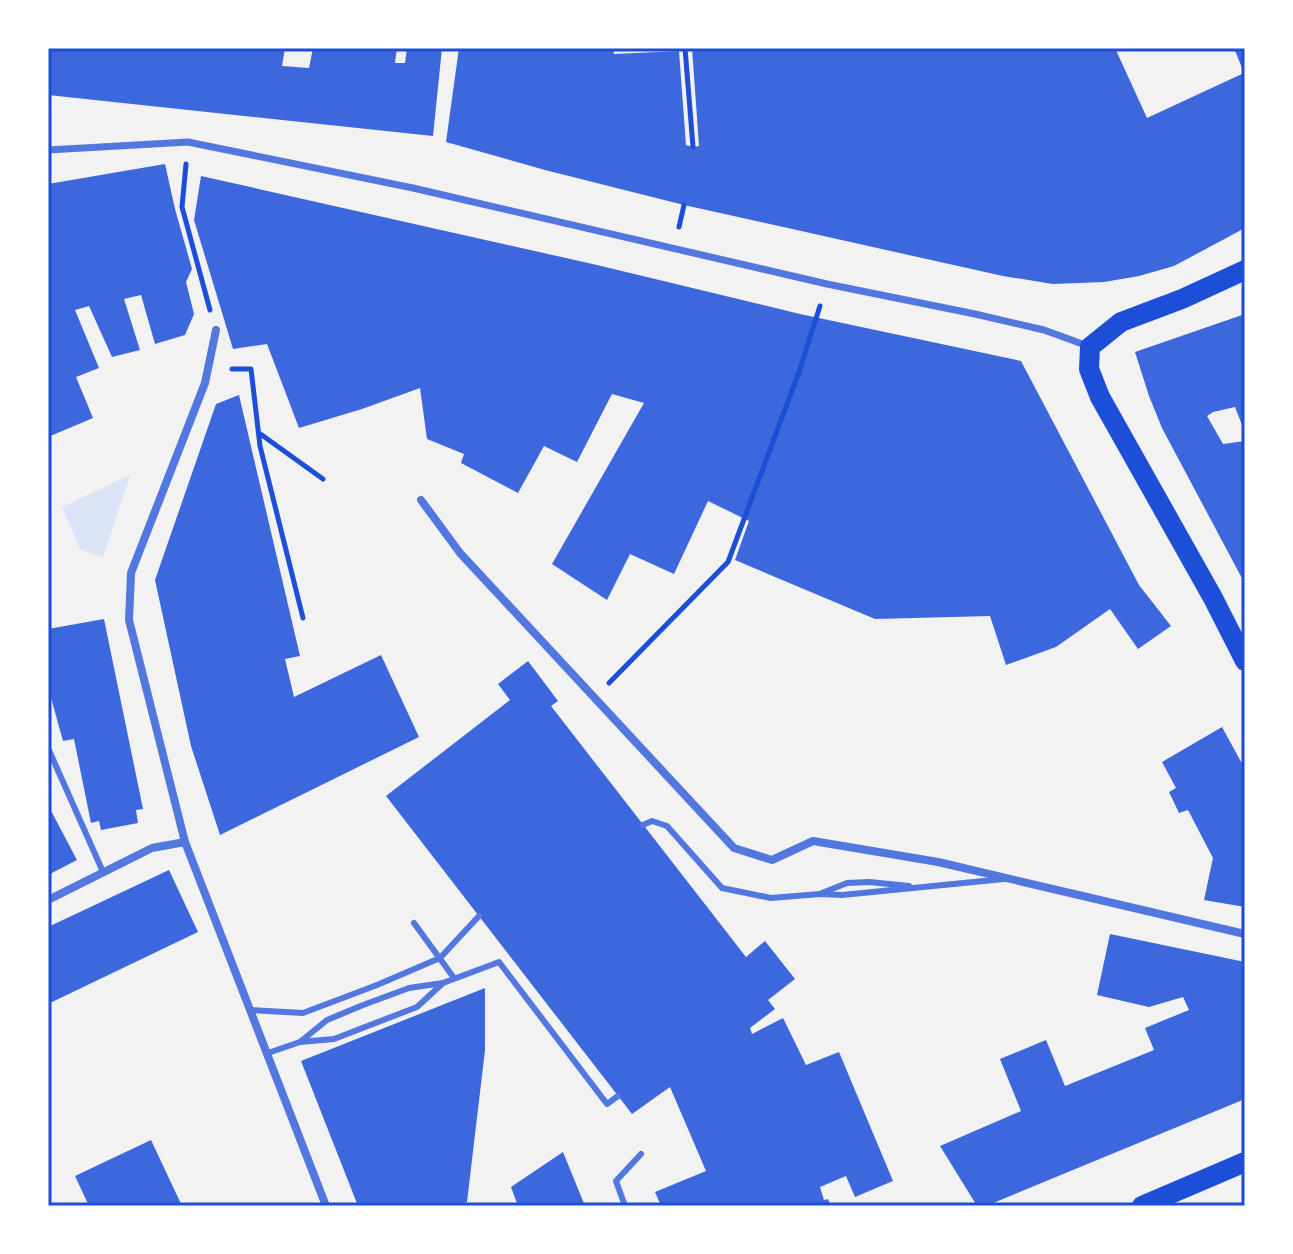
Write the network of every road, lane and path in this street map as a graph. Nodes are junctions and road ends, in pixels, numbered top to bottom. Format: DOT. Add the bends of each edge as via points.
graph roads {
  1 [pos="685,48"];
  2 [pos="188,142"];
  3 [pos="693,147"];
  4 [pos="48,150"];
  5 [pos="1245,270"];
  6 [pos="827,284"];
  7 [pos="216,330"];
  8 [pos="1090,347"];
  9 [pos="207,370"];
  10 [pos="258,432"];
  11 [pos="323,479"];
  12 [pos="421,500"];
  13 [pos="303,618"];
  14 [pos="1245,661"];
  15 [pos="594,698"];
  16 [pos="48,748"];
  17 [pos="643,825"];
  18 [pos="185,842"];
  19 [pos="103,872"];
  20 [pos="1013,878"];
  21 [pos="925,887"];
  22 [pos="820,894"];
  23 [pos="48,900"];
  24 [pos="479,916"];
  25 [pos="414,923"];
  26 [pos="1245,934"];
  27 [pos="440,958"];
  28 [pos="454,978"];
  29 [pos="443,983"];
  30 [pos="251,1010"];
  31 [pos="300,1042"];
  32 [pos="268,1053"];
  33 [pos="618,1096"];
  34 [pos="641,1154"];
  35 [pos="1245,1162"];
  36 [pos="326,1206"];
  37 [pos="625,1206"];
  38 [pos="1142,1206"];
  1 -- 3 [label="path"];
  2 -- 4 [label="street"];
  2 -- 6 [label="street"];
  2 -- 7 [label="path" via="182,207"];
  5 -- 8 [label="main road" via="1121,322"];
  6 -- 8 [label="street" via="1044,330"];
  6 -- 15 [label="path" via="728,562"];
  7 -- 9 [label="street"];
  8 -- 14 [label="main road" via="1089,369 1100,397"];
  9 -- 10 [label="path" via="251,369"];
  9 -- 18 [label="street" via="131,573 129,620"];
  10 -- 11 [label="path"];
  10 -- 13 [label="path"];
  12 -- 15 [label="street" via="460,553"];
  15 -- 20 [label="street" via="734,848 772,860 813,841"];
  16 -- 19 [label="lane"];
  17 -- 22 [label="lane" via="652,821 667,826 722,888 771,898"];
  18 -- 19 [label="street" via="152,848"];
  18 -- 30 [label="street"];
  19 -- 23 [label="street"];
  20 -- 21 [label="lane"];
  20 -- 26 [label="street"];
  21 -- 22 [label="lane"];
  21 -- 22 [label="lane" via="847,883"];
  24 -- 27 [label="lane"];
  25 -- 27 [label="lane"];
  27 -- 28 [label="lane"];
  27 -- 30 [label="lane" via="303,1013"];
  28 -- 29 [label="lane"];
  28 -- 33 [label="lane" via="499,962 607,1104"];
  29 -- 31 [label="lane" via="409,988 327,1020"];
  29 -- 31 [label="lane" via="417,1007 334,1039"];
  30 -- 32 [label="street"];
  31 -- 32 [label="lane"];
  32 -- 36 [label="street"];
  34 -- 37 [label="lane" via="616,1181"];
  35 -- 38 [label="main road"];
}
